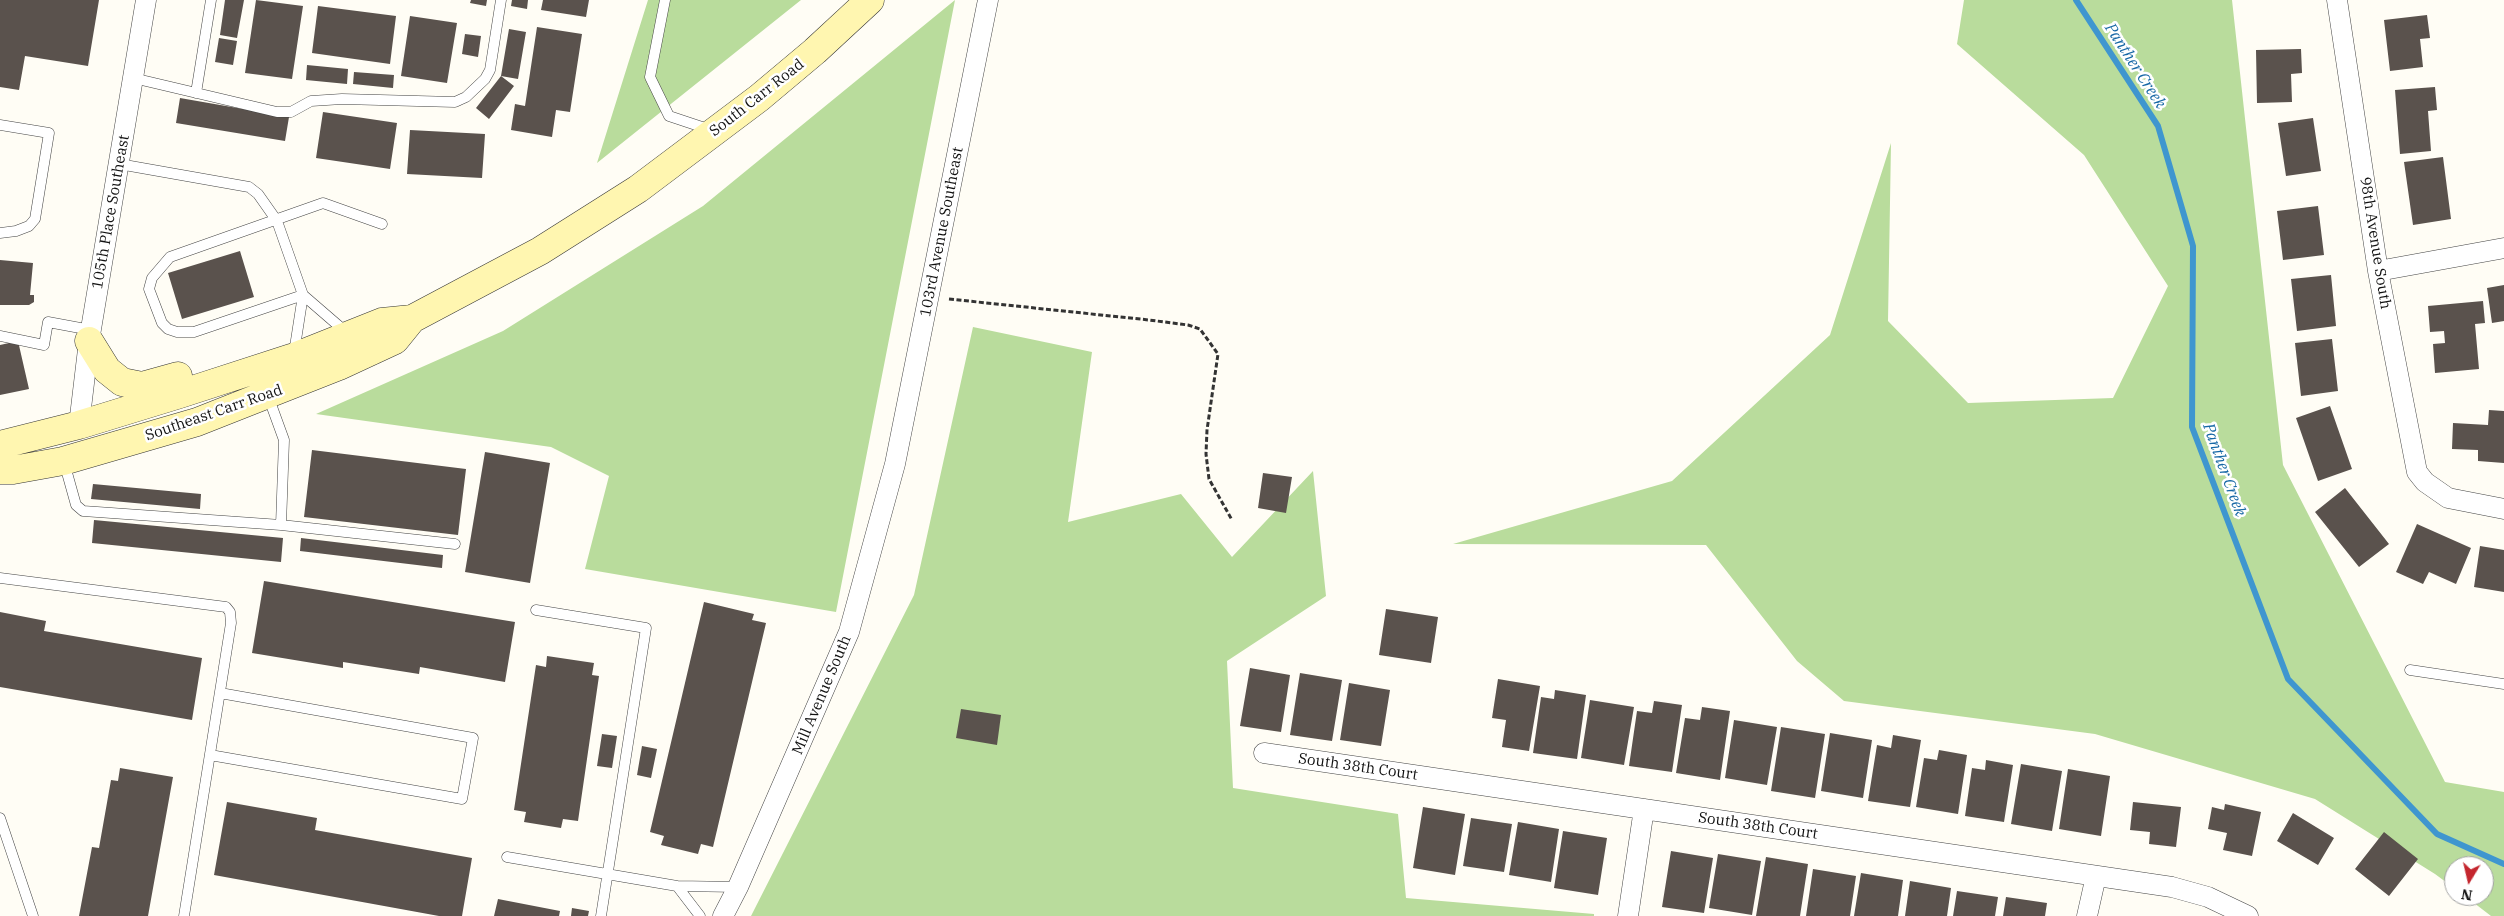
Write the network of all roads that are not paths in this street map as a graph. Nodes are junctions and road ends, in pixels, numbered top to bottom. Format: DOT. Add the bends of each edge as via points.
graph roads {
  1 [pos="146,0"];
  2 [pos="211,0"];
  3 [pos="501,0"];
  4 [pos="665,0"];
  5 [pos="870,0"];
  6 [pos="988,0"];
  7 [pos="2337,0"];
  8 [pos="133,78"];
  9 [pos="196,92"];
  10 [pos="0,125"];
  11 [pos="714,131"];
  12 [pos="119,164"];
  13 [pos="638,188"];
  14 [pos="277,221"];
  15 [pos="382,224"];
  16 [pos="0,233"];
  17 [pos="2504,248"];
  18 [pos="2378,271"];
  19 [pos="304,295"];
  20 [pos="412,319"];
  21 [pos="350,335"];
  22 [pos="0,336"];
  23 [pos="90,336"];
  24 [pos="294,356"];
  25 [pos="253,371"];
  26 [pos="268,395"];
  27 [pos="79,424"];
  28 [pos="0,445"];
  29 [pos="64,462"];
  30 [pos="0,463"];
  31 [pos="896,464"];
  32 [pos="0,470"];
  33 [pos="2504,509"];
  34 [pos="281,525"];
  35 [pos="455,544"];
  36 [pos="0,578"];
  37 [pos="536,610"];
  38 [pos="2410,670"];
  39 [pos="2504,684"];
  40 [pos="220,693"];
  41 [pos="1264,754"];
  42 [pos="210,755"];
  43 [pos="1644,809"];
  44 [pos="0,818"];
  45 [pos="508,857"];
  46 [pos="607,874"];
  47 [pos="2096,876"];
  48 [pos="677,886"];
  49 [pos="738,887"];
  50 [pos="33,916"];
  51 [pos="184,916"];
  52 [pos="601,916"];
  53 [pos="700,916"];
  54 [pos="723,916"];
  55 [pos="1628,916"];
  56 [pos="2087,916"];
  57 [pos="2248,916"];
  1 -- 8 [label="street, 105th Place Southeast"];
  2 -- 9 [label="lane"];
  3 -- 9 [label="lane" via="490,70 466,97 455,102 342,99 311,101 291,112 277,112"];
  4 -- 11 [label="lane" via="650,77 669,116"];
  5 -- 11 [label="main road, South Carr Road" via="815,52"];
  6 -- 31 [label="street, 103rd Avenue Southeast"];
  7 -- 18 [label="street, 98th Avenue South"];
  8 -- 9 [label="lane"];
  8 -- 12 [label="street, 105th Place Southeast"];
  10 -- 16 [label="lane" via="49,133 35,219 29,226"];
  11 -- 13 [label="main road, South Carr Road"];
  12 -- 14 [label="lane" via="248,187 258,194"];
  12 -- 23 [label="street, 105th Place Southeast"];
  13 -- 20 [label="main road, Southeast Carr Road" via="540,251"];
  14 -- 15 [label="lane" via="323,203"];
  14 -- 19 [label="lane"];
  14 -- 19 [label="lane" via="170,257 152,278 149,289 162,323 177,332 194,332"];
  17 -- 18 [label="street"];
  18 -- 33 [label="street, 98th Avenue South" via="2417,472 2425,482 2448,498"];
  19 -- 21 [label="lane"];
  19 -- 24 [label="lane"];
  20 -- 21 [label="main road, Southeast Carr Road" via="382,322"];
  20 -- 26 [label="main road, Southeast Carr Road" via="395,340"];
  21 -- 24 [label="main road, Southeast Carr Road"];
  22 -- 23 [label="lane" via="44,345 48,322"];
  23 -- 25 [label="main road" via="107,370 122,382 142,386 206,368"];
  23 -- 27 [label="street, 105th Place Southeast"];
  24 -- 25 [label="main road, Southeast Carr Road"];
  25 -- 27 [label="main road, Southeast Carr Road"];
  26 -- 29 [label="main road, Southeast Carr Road" via="197,422"];
  26 -- 34 [label="lane" via="284,440"];
  27 -- 28 [label="main road, Southeast Carr Road"];
  27 -- 30 [label="main road" via="69,443"];
  29 -- 32 [label="main road, Southeast Carr Road"];
  29 -- 34 [label="lane" via="76,505 83,511"];
  31 -- 49 [label="street, Mill Avenue South" via="849,632"];
  34 -- 35 [label="lane"];
  36 -- 40 [label="lane" via="226,607 231,622"];
  37 -- 46 [label="lane" via="646,628"];
  38 -- 39 [label="lane"];
  40 -- 42 [label="lane"];
  40 -- 42 [label="lane" via="473,738 462,799"];
  41 -- 43 [label="street, South 38th Court"];
  42 -- 51 [label="lane"];
  43 -- 47 [label="street, South 38th Court"];
  43 -- 55 [label="street"];
  44 -- 50 [label="lane"];
  45 -- 46 [label="lane"];
  46 -- 48 [label="lane"];
  46 -- 52 [label="lane"];
  47 -- 56 [label="street"];
  47 -- 57 [label="street, South 38th Court" via="2190,892"];
  48 -- 49 [label="lane"];
  48 -- 53 [label="lane"];
  49 -- 54 [label="street, Mill Avenue South"];
}
